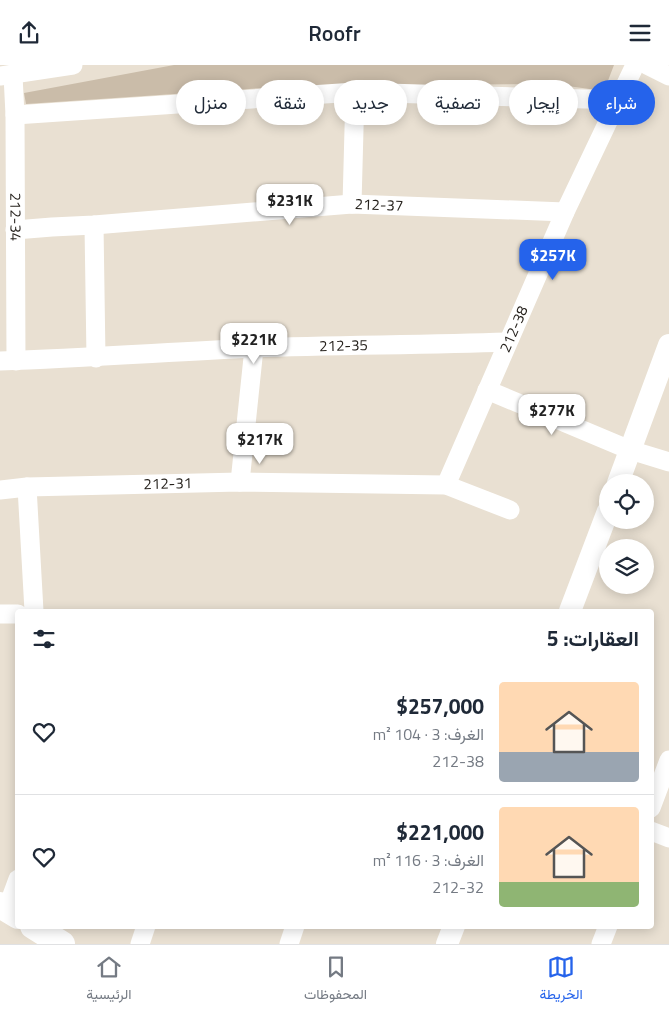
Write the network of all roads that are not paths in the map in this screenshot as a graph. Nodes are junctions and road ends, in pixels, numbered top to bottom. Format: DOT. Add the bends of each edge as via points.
graph roads {
  1 [pos="73,65"];
  2 [pos="635,65"];
  3 [pos="647,65"];
  4 [pos="6,75"];
  5 [pos="669,76"];
  6 [pos="628,80"];
  7 [pos="334,93"];
  8 [pos="407,94"];
  9 [pos="588,99"];
  10 [pos="16,115"];
  11 [pos="353,125"];
  12 [pos="607,125"];
  13 [pos="352,204"];
  14 [pos="565,212"];
  15 [pos="94,225"];
  16 [pos="15,230"];
  17 [pos="508,342"];
  18 [pos="669,345"];
  19 [pos="254,348"];
  20 [pos="96,358"];
  21 [pos="8,361"];
  22 [pos="487,390"];
  23 [pos="630,450"];
  24 [pos="669,462"];
  25 [pos="621,474"];
  26 [pos="240,482"];
  27 [pos="446,485"];
  28 [pos="27,487"];
  29 [pos="0,490"];
  30 [pos="510,510"];
  31 [pos="601,529"];
  32 [pos="34,609"];
  33 [pos="571,609"];
  34 [pos="0,614"];
  35 [pos="15,614"];
  36 [pos="669,760"];
  37 [pos="654,800"];
  38 [pos="654,832"];
  39 [pos="669,838"];
  40 [pos="15,888"];
  41 [pos="8,910"];
  42 [pos="38,929"];
  43 [pos="145,929"];
  44 [pos="294,929"];
  45 [pos="453,929"];
  46 [pos="607,929"];
  47 [pos="62,944"];
  48 [pos="140,944"];
  49 [pos="289,944"];
  50 [pos="447,944"];
  51 [pos="602,944"];
  1 -- 4 [label="street"];
  2 -- 6 [label="street, 212-38"];
  3 -- 5 [label="street"];
  4 -- 10 [label="street, 212-34"];
  7 -- 10 [label="street"];
  8 -- 9 [label="street"];
  10 -- 16 [label="street, 212-34"];
  11 -- 13 [label="street"];
  12 -- 14 [label="street, 212-38"];
  13 -- 14 [label="street, 212-37"];
  13 -- 15 [label="street, 212-37"];
  14 -- 17 [label="street, 212-38"];
  15 -- 16 [label="street, 212-37"];
  15 -- 20 [label="street"];
  16 -- 21 [label="street, 212-34"];
  17 -- 19 [label="street, 212-35"];
  17 -- 22 [label="street, 212-38"];
  18 -- 23 [label="street"];
  19 -- 20 [label="street, 212-35"];
  19 -- 26 [label="street"];
  20 -- 21 [label="street, 212-35"];
  22 -- 23 [label="street"];
  22 -- 27 [label="street, 212-38"];
  23 -- 24 [label="street"];
  23 -- 25 [label="street"];
  26 -- 27 [label="street, 212-31"];
  26 -- 28 [label="street, 212-31"];
  27 -- 30 [label="street, 212-31"];
  28 -- 29 [label="street, 212-31"];
  28 -- 32 [label="street"];
  31 -- 33 [label="street"];
  34 -- 35 [label="street"];
  36 -- 37 [label="street"];
  38 -- 39 [label="street"];
  40 -- 41 [label="street"];
  42 -- 47 [label="main road"];
  43 -- 48 [label="street"];
  44 -- 49 [label="street"];
  45 -- 50 [label="street"];
  46 -- 51 [label="street"];
}
